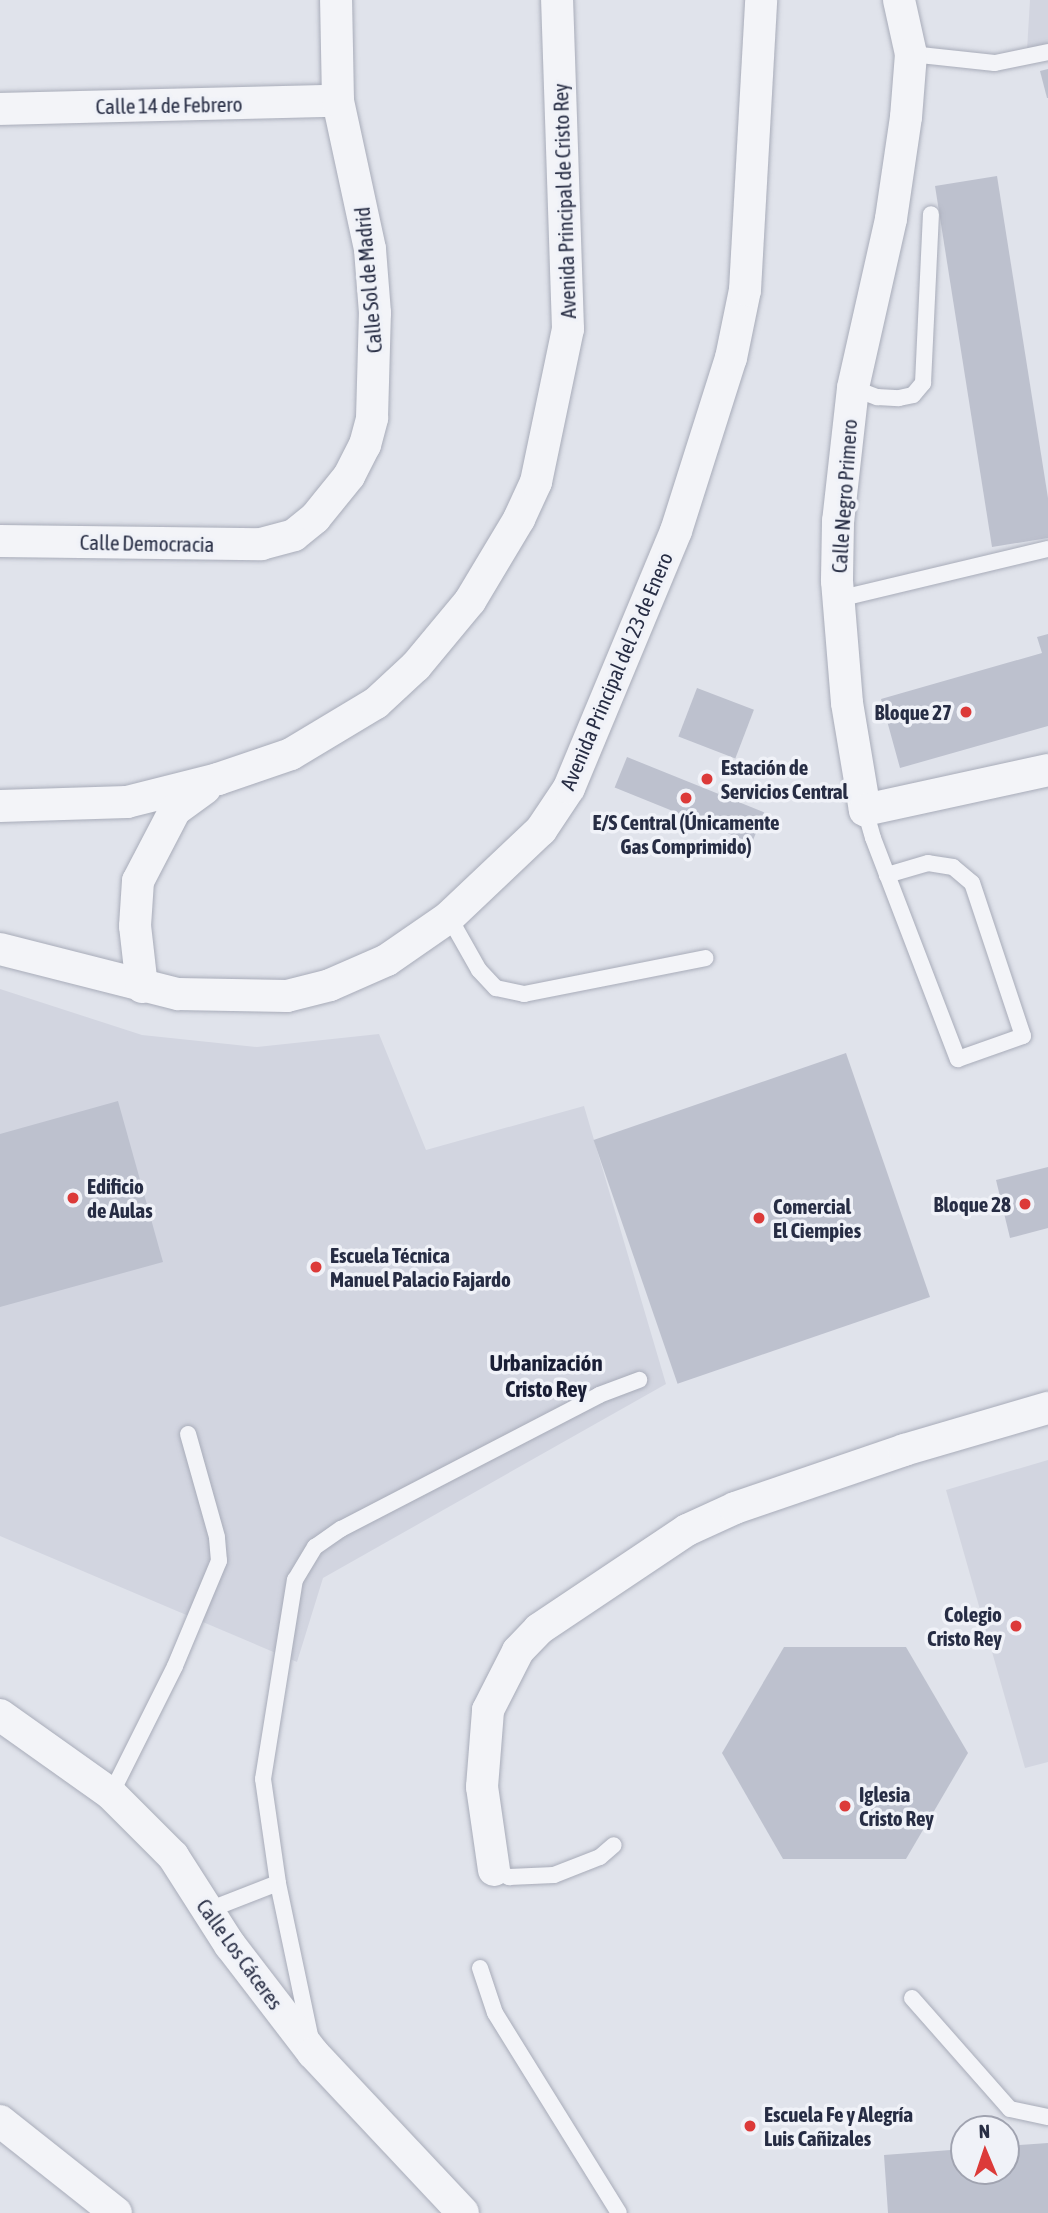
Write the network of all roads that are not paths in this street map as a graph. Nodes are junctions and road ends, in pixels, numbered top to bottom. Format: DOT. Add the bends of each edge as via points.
graph roads {
  1 [pos="336,0"];
  2 [pos="557,0"];
  3 [pos="761,0"];
  4 [pos="899,0"];
  5 [pos="1048,52"];
  6 [pos="911,54"];
  7 [pos="338,101"];
  8 [pos="0,109"];
  9 [pos="931,214"];
  10 [pos="853,388"];
  11 [pos="293,535"];
  12 [pos="0,541"];
  13 [pos="1048,549"];
  14 [pos="838,599"];
  15 [pos="1048,770"];
  16 [pos="218,779"];
  17 [pos="0,806"];
  18 [pos="865,810"];
  19 [pos="887,875"];
  20 [pos="449,917"];
  21 [pos="0,949"];
  22 [pos="705,958"];
  23 [pos="142,987"];
  24 [pos="639,1380"];
  25 [pos="1048,1408"];
  26 [pos="188,1434"];
  27 [pos="0,1716"];
  28 [pos="111,1794"];
  29 [pos="614,1845"];
  30 [pos="494,1870"];
  31 [pos="278,1882"];
  32 [pos="206,1911"];
  33 [pos="480,1968"];
  34 [pos="912,1998"];
  35 [pos="313,2053"];
  36 [pos="1048,2117"];
  37 [pos="0,2121"];
  38 [pos="116,2213"];
  39 [pos="463,2213"];
  40 [pos="618,2213"];
  1 -- 7 [label="street, Calle Sol de Madrid"];
  2 -- 16 [label="street, Avenida Principal de Cristo Rey" via="570,297 547,442 528,499 470,601 416,666 376,703 291,754"];
  3 -- 20 [label="street, Avenida Principal del 23 de Enero" via="745,290 731,358 676,531 569,788 541,830"];
  4 -- 6 [label="street, Calle Negro Primero"];
  5 -- 6 [label="lane" via="995,63"];
  6 -- 10 [label="street, Calle Negro Primero" via="891,219"];
  7 -- 8 [label="street, Calle 14 de Febrero"];
  7 -- 11 [label="street, Calle Sol de Madrid" via="370,249 377,382 365,445 349,476 315,518"];
  9 -- 10 [label="lane" via="923,383 914,395 899,398 877,397"];
  10 -- 14 [label="street, Calle Negro Primero" via="838,521"];
  11 -- 12 [label="street, Calle Democracia" via="261,544"];
  13 -- 14 [label="lane"];
  14 -- 18 [label="street, Calle Negro Primero" via="847,703"];
  15 -- 18 [label="street"];
  16 -- 17 [label="street, Avenida Principal de Cristo Rey" via="127,802"];
  16 -- 23 [label="street" via="175,810 138,881 135,926"];
  18 -- 19 [label="lane"];
  19 -- 19 [label="lane" via="958,1059 1023,1036 972,883 953,867 928,863"];
  20 -- 22 [label="lane" via="479,970 496,988 524,993"];
  20 -- 23 [label="street, Avenida Principal del 23 de Enero" via="387,960 330,985 287,996 213,998"];
  21 -- 23 [label="street, Avenida Principal del 23 de Enero"];
  24 -- 31 [label="lane" via="586,1401 315,1547 295,1580 263,1779"];
  25 -- 30 [label="street" via="904,1450 735,1508 687,1530 539,1629 518,1651 488,1710 482,1787"];
  26 -- 28 [label="lane" via="217,1537 219,1561 175,1667"];
  27 -- 28 [label="street, Calle Los Cáceres"];
  28 -- 32 [label="street, Calle Los Cáceres" via="173,1856"];
  29 -- 30 [label="lane" via="600,1857 554,1875 509,1877"];
  31 -- 32 [label="lane"];
  31 -- 35 [label="lane"];
  32 -- 35 [label="street, Calle Los Cáceres"];
  33 -- 40 [label="lane" via="495,2013"];
  34 -- 36 [label="lane" via="1010,2109"];
  35 -- 39 [label="street, Calle Los Cáceres"];
  37 -- 38 [label="street"];
}
